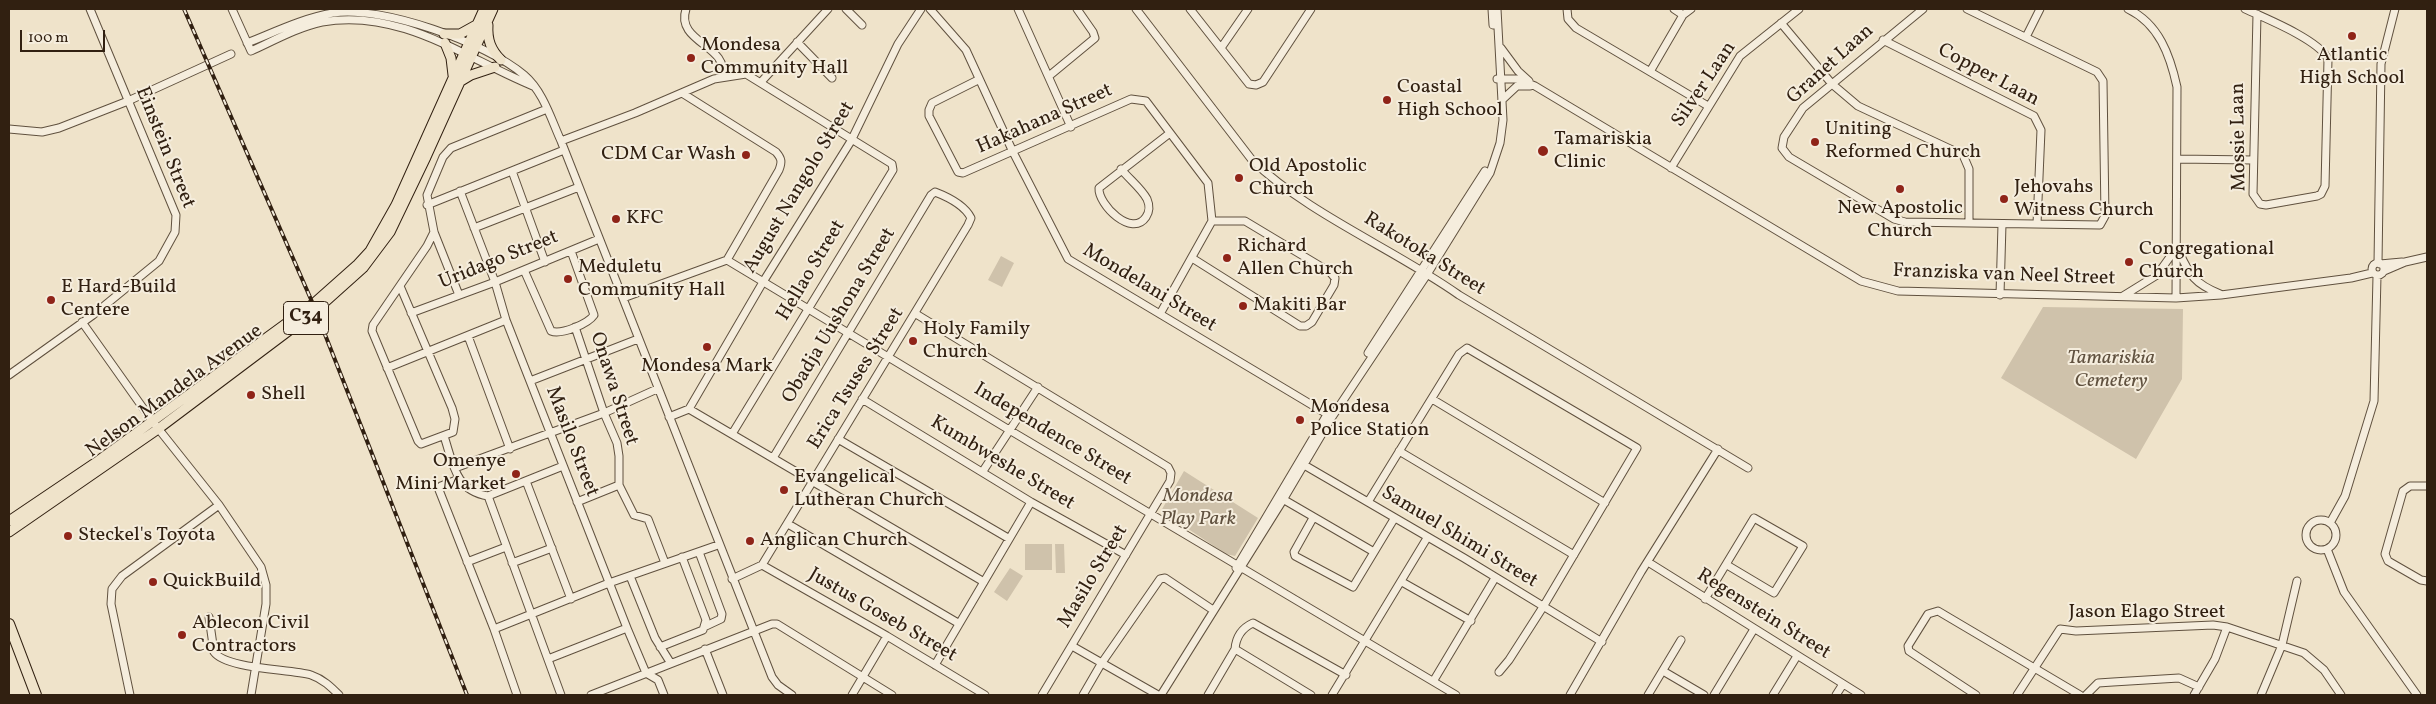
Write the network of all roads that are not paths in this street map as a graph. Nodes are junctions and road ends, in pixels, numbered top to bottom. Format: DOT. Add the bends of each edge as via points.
graph roads {
  1 [pos="90,9"];
  2 [pos="232,9"];
  3 [pos="385,9"];
  4 [pos="484,9"];
  5 [pos="493,9"];
  6 [pos="686,9"];
  7 [pos="828,9"];
  8 [pos="846,9"];
  9 [pos="921,9"];
  10 [pos="930,9"];
  11 [pos="1018,9"];
  12 [pos="1077,9"];
  13 [pos="1136,9"];
  14 [pos="1190,9"];
  15 [pos="1248,9"];
  16 [pos="1311,9"];
  17 [pos="1492,9"];
  18 [pos="1497,9"];
  19 [pos="1567,9"];
  20 [pos="1674,9"];
  21 [pos="1691,9"];
  22 [pos="1798,9"];
  23 [pos="1923,9"];
  24 [pos="1967,9"];
  25 [pos="2040,9"];
  26 [pos="2128,9"];
  27 [pos="2245,9"];
  28 [pos="2395,9"];
  29 [pos="356,10"];
  30 [pos="366,10"];
  31 [pos="335,11"];
  32 [pos="2257,14"];
  33 [pos="1683,15"];
  34 [pos="394,17"];
  35 [pos="354,20"];
  36 [pos="488,20"];
  37 [pos="365,22"];
  38 [pos="1781,23"];
  39 [pos="478,24"];
  40 [pos="862,25"];
  41 [pos="2026,37"];
  42 [pos="445,39"];
  43 [pos="1883,40"];
  44 [pos="797,42"];
  45 [pos="247,43"];
  46 [pos="1499,45"];
  47 [pos="1221,48"];
  48 [pos="470,50"];
  49 [pos="231,54"];
  50 [pos="498,64"];
  51 [pos="1650,70"];
  52 [pos="1049,76"];
  53 [pos="722,77"];
  54 [pos="832,78"];
  55 [pos="1500,79"];
  56 [pos="978,80"];
  57 [pos="457,81"];
  58 [pos="761,82"];
  59 [pos="1832,84"];
  60 [pos="1536,86"];
  61 [pos="682,93"];
  62 [pos="1502,100"];
  63 [pos="128,101"];
  64 [pos="1708,106"];
  65 [pos="548,109"];
  66 [pos="1070,127"];
  67 [pos="9,129"];
  68 [pos="1170,133"];
  69 [pos="561,141"];
  70 [pos="851,141"];
  71 [pos="564,150"];
  72 [pos="1014,152"];
  73 [pos="2177,159"];
  74 [pos="2253,160"];
  75 [pos="1671,168"];
  76 [pos="1121,169"];
  77 [pos="512,171"];
  78 [pos="579,188"];
  79 [pos="460,191"];
  80 [pos="936,192"];
  81 [pos="427,204"];
  82 [pos="525,209"];
  83 [pos="1212,221"];
  84 [pos="1969,224"];
  85 [pos="2002,224"];
  86 [pos="2038,224"];
  87 [pos="474,228"];
  88 [pos="434,232"];
  89 [pos="599,239"];
  90 [pos="2177,247"];
  91 [pos="571,251"];
  92 [pos="2427,257"];
  93 [pos="1192,258"];
  94 [pos="727,260"];
  95 [pos="545,262"];
  96 [pos="2378,269"];
  97 [pos="524,270"];
  98 [pos="1425,272"];
  99 [pos="495,282"];
  100 [pos="763,282"];
  101 [pos="400,286"];
  102 [pos="459,295"];
  103 [pos="2000,295"];
  104 [pos="2221,295"];
  105 [pos="2123,297"];
  106 [pos="623,298"];
  107 [pos="2176,298"];
  108 [pos="808,309"];
  109 [pos="411,313"];
  110 [pos="916,314"];
  111 [pos="1160,314"];
  112 [pos="506,320"];
  113 [pos="82,322"];
  114 [pos="575,327"];
  115 [pos="849,334"];
  116 [pos="468,336"];
  117 [pos="638,339"];
  118 [pos="427,352"];
  119 [pos="889,358"];
  120 [pos="586,360"];
  121 [pos="387,368"];
  122 [pos="9,376"];
  123 [pos="530,381"];
  124 [pos="1038,387"];
  125 [pos="657,389"];
  126 [pos="1432,398"];
  127 [pos="862,399"];
  128 [pos="689,409"];
  129 [pos="604,413"];
  130 [pos="1330,415"];
  131 [pos="669,418"];
  132 [pos="156,425"];
  133 [pos="1011,431"];
  134 [pos="551,434"];
  135 [pos="732,434"];
  136 [pos="444,436"];
  137 [pos="838,439"];
  138 [pos="510,449"];
  139 [pos="1718,450"];
  140 [pos="1399,451"];
  141 [pos="773,458"];
  142 [pos="1300,463"];
  143 [pos="563,466"];
  144 [pos="455,468"];
  145 [pos="1748,468"];
  146 [pos="983,471"];
  147 [pos="459,479"];
  148 [pos="526,481"];
  149 [pos="813,482"];
  150 [pos="619,485"];
  151 [pos="2427,486"];
  152 [pos="488,496"];
  153 [pos="1281,498"];
  154 [pos="577,502"];
  155 [pos="1031,502"];
  156 [pos="1368,502"];
  157 [pos="1605,503"];
  158 [pos="219,505"];
  159 [pos="1151,513"];
  160 [pos="1313,518"];
  161 [pos="1394,519"];
  162 [pos="9,521"];
  163 [pos="2330,523"];
  164 [pos="788,524"];
  165 [pos="9,532"];
  166 [pos="1008,538"];
  167 [pos="1428,538"];
  168 [pos="718,545"];
  169 [pos="506,547"];
  170 [pos="552,548"];
  171 [pos="2327,549"];
  172 [pos="699,552"];
  173 [pos="1374,552"];
  174 [pos="1574,554"];
  175 [pos="1126,555"];
  176 [pos="682,558"];
  177 [pos="467,562"];
  178 [pos="1648,562"];
  179 [pos="512,563"];
  180 [pos="665,563"];
  181 [pos="1727,565"];
  182 [pos="762,566"];
  183 [pos="1239,567"];
  184 [pos="630,576"];
  185 [pos="732,578"];
  186 [pos="1495,578"];
  187 [pos="2427,580"];
  188 [pos="2296,581"];
  189 [pos="984,582"];
  190 [pos="1402,582"];
  191 [pos="609,583"];
  192 [pos="571,598"];
  193 [pos="1705,599"];
  194 [pos="1543,607"];
  195 [pos="1213,610"];
  196 [pos="532,614"];
  197 [pos="210,617"];
  198 [pos="1470,621"];
  199 [pos="958,623"];
  200 [pos="9,624"];
  201 [pos="706,626"];
  202 [pos="2227,627"];
  203 [pos="627,628"];
  204 [pos="494,629"];
  205 [pos="1754,629"];
  206 [pos="753,630"];
  207 [pos="887,636"];
  208 [pos="1681,640"];
  209 [pos="1366,642"];
  210 [pos="1602,642"];
  211 [pos="2282,645"];
  212 [pos="1072,646"];
  213 [pos="660,647"];
  214 [pos="705,649"];
  215 [pos="1235,649"];
  216 [pos="1797,656"];
  217 [pos="548,659"];
  218 [pos="670,662"];
  219 [pos="935,664"];
  220 [pos="1101,664"];
  221 [pos="256,667"];
  222 [pos="2034,668"];
  223 [pos="1663,671"];
  224 [pos="1498,672"];
  225 [pos="646,673"];
  226 [pos="1346,675"];
  227 [pos="862,677"];
  228 [pos="1434,680"];
  229 [pos="1843,684"];
  230 [pos="2199,687"];
  231 [pos="2336,688"];
  232 [pos="36,695"];
  233 [pos="130,695"];
  234 [pos="251,695"];
  235 [pos="339,695"];
  236 [pos="517,695"];
  237 [pos="561,695"];
  238 [pos="591,695"];
  239 [pos="664,695"];
  240 [pos="723,695"];
  241 [pos="792,695"];
  242 [pos="852,695"];
  243 [pos="892,695"];
  244 [pos="985,695"];
  245 [pos="1042,695"];
  246 [pos="1084,695"];
  247 [pos="1159,695"];
  248 [pos="1208,695"];
  249 [pos="1311,695"];
  250 [pos="1332,695"];
  251 [pos="1456,695"];
  252 [pos="1570,695"];
  253 [pos="1648,695"];
  254 [pos="1704,695"];
  255 [pos="1714,695"];
  256 [pos="1773,695"];
  257 [pos="1836,695"];
  258 [pos="1861,695"];
  259 [pos="1976,695"];
  260 [pos="2017,695"];
  261 [pos="2080,695"];
  262 [pos="2086,695"];
  263 [pos="2194,695"];
  264 [pos="2261,695"];
  265 [pos="2332,695"];
  266 [pos="2341,695"];
  267 [pos="2416,695"];
  1 -- 63 [label="street, Einstein Street"];
  2 -- 45 [label="street"];
  3 -- 34 [label="street"];
  4 -- 39 [label="main road, Nelson Mandela Avenue / C34"];
  5 -- 36 [label="main road, Nelson Mandela Avenue / C34"];
  6 -- 53 [label="street" via="684,21 688,31 719,56 724,69"];
  7 -- 44 [label="street"];
  8 -- 40 [label="street"];
  9 -- 70 [label="street, August Nangolo Street" via="898,44"];
  10 -- 56 [label="street, Mondelani Street" via="962,43"];
  11 -- 52 [label="street"];
  12 -- 52 [label="street" via="1095,38"];
  13 -- 98 [label="street, Rakotoka Street" via="1267,175"];
  14 -- 47 [label="street"];
  15 -- 47 [label="street"];
  16 -- 47 [label="street" via="1263,82 1249,84"];
  17 -- 55 [label="street"];
  18 -- 46 [label="street"];
  19 -- 51 [label="street" via="1568,19 1576,28"];
  20 -- 33 [label="street"];
  21 -- 33 [label="street"];
  22 -- 38 [label="street, Silver Laan"];
  23 -- 43 [label="street, Granet Laan"];
  24 -- 41 [label="street, Granet Laan"];
  25 -- 41 [label="street"];
  26 -- 73 [label="street" via="2148,23 2161,38 2173,69 2177,87"];
  27 -- 32 [label="street"];
  28 -- 96 [label="street" via="2381,64"];
  29 -- 30 [label="street"];
  29 -- 31 [label="street"];
  29 -- 35 [label="street"];
  30 -- 34 [label="street"];
  30 -- 37 [label="street"];
  31 -- 45 [label="street"];
  32 -- 74 [label="street, Mossie Laan"];
  32 -- 74 [label="street, Mossie Laan" via="2315,45 2325,52 2328,59 2324,190 2317,196 2260,204 2253,194"];
  33 -- 51 [label="street"];
  34 -- 42 [label="street"];
  35 -- 37 [label="street"];
  35 -- 45 [label="street" via="319,23 251,51"];
  36 -- 48 [label="main road, Nelson Mandela Avenue / C34"];
  36 -- 50 [label="main road" via="488,41"];
  37 -- 42 [label="street"];
  38 -- 59 [label="street"];
  38 -- 64 [label="street, Silver Laan" via="1740,56"];
  39 -- 42 [label="main road"];
  39 -- 48 [label="main road, Nelson Mandela Avenue / C34"];
  41 -- 86 [label="street, Granet Laan" via="2097,72 2105,91 2106,216 2103,222 2100,225"];
  42 -- 48 [label="street"];
  42 -- 57 [label="main road"];
  43 -- 59 [label="street, Granet Laan"];
  43 -- 86 [label="street, Copper Laan" via="2034,116 2041,130"];
  44 -- 54 [label="street"];
  44 -- 58 [label="street"];
  46 -- 55 [label="street"];
  46 -- 60 [label="street" via="1518,71"];
  48 -- 50 [label="street"];
  48 -- 57 [label="main road, Nelson Mandela Avenue / C34"];
  49 -- 63 [label="street"];
  50 -- 57 [label="main road"];
  50 -- 65 [label="street" via="526,76"];
  51 -- 64 [label="street"];
  52 -- 66 [label="street"];
  53 -- 58 [label="street" via="746,74"];
  53 -- 61 [label="street"];
  55 -- 60 [label="street, Franziska van Neel Street" via="1517,79"];
  55 -- 62 [label="street"];
  55 -- 98 [label="street" via="1496,143 1486,170"];
  56 -- 72 [label="street, Mondelani Street"];
  56 -- 72 [label="street, Hakahana Street" via="932,103 929,116 938,134 958,172 963,173"];
  57 -- 132 [label="main road, Nelson Mandela Avenue / C34" via="384,229 358,264 313,304"];
  58 -- 70 [label="street"];
  59 -- 84 [label="street" via="1858,106 1963,155 1969,169"];
  59 -- 84 [label="street, Granet Laan" via="1803,108 1784,137 1782,148 1790,157 1894,219"];
  60 -- 62 [label="street" via="1517,86"];
  60 -- 75 [label="street, Franziska van Neel Street"];
  61 -- 69 [label="street"];
  61 -- 94 [label="street" via="776,152 782,163"];
  62 -- 98 [label="street" via="1500,143 1490,172"];
  63 -- 67 [label="street" via="59,128 42,132"];
  63 -- 113 [label="street, Einstein Street" via="177,224 159,261"];
  64 -- 75 [label="street, Silver Laan"];
  65 -- 69 [label="street"];
  65 -- 81 [label="street" via="445,152 426,196"];
  66 -- 68 [label="street, Hakahana Street" via="1139,99 1146,101"];
  66 -- 72 [label="street, Hakahana Street"];
  68 -- 76 [label="street"];
  68 -- 83 [label="street, Hakahana Street" via="1208,183"];
  69 -- 71 [label="street"];
  70 -- 100 [label="street, August Nangolo Street"];
  70 -- 108 [label="street, Hellao Street" via="892,164 893,170"];
  71 -- 77 [label="street"];
  71 -- 78 [label="street"];
  72 -- 111 [label="street, Mondelani Street" via="1068,260"];
  73 -- 74 [label="street"];
  73 -- 90 [label="street"];
  75 -- 103 [label="street, Franziska van Neel Street" via="1861,281 1898,291"];
  76 -- 76 [label="street" via="1098,188 1098,194 1104,205 1136,226 1149,212 1149,205 1146,197"];
  77 -- 79 [label="street"];
  77 -- 82 [label="street"];
  78 -- 82 [label="street"];
  78 -- 89 [label="street"];
  79 -- 81 [label="street"];
  79 -- 87 [label="street, Masilo Street"];
  80 -- 110 [label="street, Erica Tsuses Street" via="968,211 971,218"];
  80 -- 115 [label="street, Obadja Uushona Street"];
  81 -- 88 [label="street"];
  82 -- 87 [label="street"];
  82 -- 95 [label="street"];
  83 -- 93 [label="street"];
  83 -- 93 [label="street" via="1245,220 1330,272 1335,278 1334,285 1312,322 1300,326"];
  84 -- 85 [label="street, Granet Laan"];
  85 -- 86 [label="street, Granet Laan"];
  85 -- 103 [label="street"];
  87 -- 99 [label="street, Masilo Street"];
  88 -- 101 [label="street"];
  88 -- 102 [label="street"];
  89 -- 91 [label="street, Uridago Street"];
  89 -- 106 [label="street"];
  90 -- 104 [label="street" via="2191,277 2200,286"];
  90 -- 105 [label="street" via="2156,275"];
  90 -- 107 [label="street"];
  91 -- 95 [label="street, Uridago Street"];
  91 -- 114 [label="street" via="594,316"];
  92 -- 96 [label="street, Franziska van Neel Street"];
  93 -- 111 [label="street"];
  94 -- 100 [label="street, Independence Street"];
  94 -- 106 [label="street"];
  95 -- 97 [label="street, Uridago Street"];
  96 -- 104 [label="street, Franziska van Neel Street" via="2351,278"];
  96 -- 163 [label="street" via="2374,401 2346,496"];
  97 -- 99 [label="street, Uridago Street"];
  97 -- 114 [label="street" via="551,331 557,333"];
  98 -- 130 [label="street"];
  98 -- 139 [label="street, Rakotoka Street"];
  99 -- 102 [label="street, Uridago Street"];
  99 -- 112 [label="street, Masilo Street"];
  100 -- 108 [label="street, Independence Street"];
  100 -- 128 [label="street, August Nangolo Street"];
  101 -- 109 [label="street"];
  101 -- 121 [label="street" via="372,331"];
  102 -- 109 [label="street, Uridago Street"];
  103 -- 105 [label="street, Franziska van Neel Street"];
  104 -- 107 [label="street, Franziska van Neel Street"];
  105 -- 107 [label="street, Franziska van Neel Street"];
  106 -- 117 [label="street"];
  108 -- 115 [label="street, Independence Street"];
  108 -- 135 [label="street, Hellao Street"];
  109 -- 118 [label="street"];
  110 -- 119 [label="street, Erica Tsuses Street"];
  110 -- 124 [label="street"];
  111 -- 130 [label="street, Mondelani Street"];
  112 -- 116 [label="street"];
  112 -- 123 [label="street, Masilo Street"];
  113 -- 122 [label="street, Einstein Street"];
  113 -- 132 [label="street"];
  114 -- 120 [label="street, Onawa Street"];
  115 -- 119 [label="street, Independence Street"];
  115 -- 141 [label="street, Obadja Uushona Street"];
  116 -- 118 [label="street"];
  116 -- 138 [label="street"];
  117 -- 120 [label="street"];
  117 -- 125 [label="street"];
  118 -- 121 [label="street"];
  118 -- 136 [label="street" via="455,419 453,432"];
  119 -- 127 [label="street, Erica Tsuses Street"];
  119 -- 133 [label="street, Independence Street"];
  120 -- 123 [label="street"];
  120 -- 129 [label="street, Onawa Street"];
  121 -- 136 [label="street" via="418,441 422,444"];
  123 -- 134 [label="street, Masilo Street"];
  124 -- 133 [label="street"];
  124 -- 159 [label="street, Masilo Street" via="1168,467 1170,481"];
  125 -- 129 [label="street"];
  125 -- 131 [label="street"];
  126 -- 140 [label="street"];
  126 -- 157 [label="street"];
  126 -- 157 [label="street" via="1459,354 1467,348 1637,448"];
  127 -- 137 [label="street, Erica Tsuses Street"];
  127 -- 146 [label="street, Kumbweshe Street"];
  128 -- 131 [label="street"];
  128 -- 135 [label="street"];
  129 -- 134 [label="street"];
  129 -- 150 [label="street, Onawa Street" via="619,450"];
  130 -- 142 [label="street"];
  131 -- 168 [label="street"];
  132 -- 158 [label="street"];
  132 -- 162 [label="main road, Nelson Mandela Avenue / C34"];
  132 -- 165 [label="main road, Nelson Mandela Avenue / C34"];
  133 -- 146 [label="street"];
  133 -- 159 [label="street, Independence Street"];
  134 -- 138 [label="street"];
  134 -- 143 [label="street, Masilo Street"];
  135 -- 141 [label="street"];
  136 -- 144 [label="street"];
  137 -- 149 [label="street, Erica Tsuses Street"];
  137 -- 166 [label="street"];
  138 -- 144 [label="street"];
  139 -- 145 [label="street, Rakotoka Street"];
  139 -- 178 [label="street"];
  140 -- 156 [label="street"];
  140 -- 174 [label="street"];
  141 -- 149 [label="street"];
  142 -- 153 [label="street"];
  142 -- 156 [label="street, Samuel Shimi Street"];
  143 -- 148 [label="street"];
  143 -- 154 [label="street, Masilo Street"];
  144 -- 147 [label="street"];
  146 -- 155 [label="street, Kumbweshe Street"];
  147 -- 152 [label="street" via="469,490"];
  147 -- 177 [label="street" via="441,486 439,490"];
  148 -- 152 [label="street"];
  148 -- 170 [label="street"];
  149 -- 164 [label="street, Erica Tsuses Street"];
  149 -- 189 [label="street"];
  150 -- 154 [label="street"];
  150 -- 180 [label="street, Onawa Street" via="634,515 648,519"];
  151 -- 187 [label="street" via="2410,486 2403,491 2385,554 2388,561 2421,580"];
  152 -- 169 [label="street"];
  153 -- 160 [label="street"];
  153 -- 183 [label="street"];
  154 -- 191 [label="street, Masilo Street"];
  155 -- 166 [label="street"];
  155 -- 175 [label="street, Kumbweshe Street"];
  156 -- 161 [label="street, Samuel Shimi Street"];
  157 -- 174 [label="street"];
  158 -- 221 [label="street" via="264,575 266,604"];
  158 -- 233 [label="street" via="122,576 112,589 111,604"];
  159 -- 175 [label="street, Masilo Street"];
  159 -- 183 [label="street, Independence Street"];
  160 -- 173 [label="street"];
  160 -- 173 [label="street" via="1294,552 1295,556 1349,587 1356,584"];
  161 -- 167 [label="street, Samuel Shimi Street"];
  161 -- 173 [label="street"];
  163 -- 171 [label="street" via="2336,538"];
  163 -- 171 [label="street" via="2318,520 2306,530 2311,546"];
  164 -- 182 [label="street, Erica Tsuses Street"];
  164 -- 199 [label="street"];
  166 -- 189 [label="street"];
  167 -- 186 [label="street, Samuel Shimi Street"];
  167 -- 190 [label="street"];
  168 -- 172 [label="street"];
  168 -- 185 [label="street"];
  169 -- 177 [label="street"];
  169 -- 179 [label="street"];
  170 -- 179 [label="street"];
  170 -- 192 [label="street"];
  171 -- 267 [label="street" via="2344,592"];
  172 -- 176 [label="street"];
  172 -- 201 [label="street" via="722,614 721,619"];
  174 -- 194 [label="street"];
  175 -- 212 [label="street, Masilo Street"];
  176 -- 180 [label="street"];
  176 -- 201 [label="street"];
  177 -- 204 [label="street"];
  178 -- 193 [label="street, Regenstein Street"];
  178 -- 210 [label="street"];
  179 -- 196 [label="street"];
  180 -- 184 [label="street"];
  181 -- 181 [label="street" via="1754,518 1803,546 1774,592"];
  181 -- 193 [label="street"];
  182 -- 185 [label="street"];
  182 -- 207 [label="street, Justus Goseb Street"];
  183 -- 195 [label="street"];
  183 -- 209 [label="street, Independence Street"];
  184 -- 191 [label="street"];
  184 -- 213 [label="street"];
  185 -- 206 [label="street"];
  186 -- 194 [label="street, Samuel Shimi Street"];
  186 -- 198 [label="street"];
  188 -- 211 [label="street"];
  189 -- 199 [label="street"];
  190 -- 198 [label="street"];
  190 -- 209 [label="street"];
  191 -- 192 [label="street"];
  191 -- 203 [label="street, Masilo Street"];
  192 -- 196 [label="street"];
  193 -- 205 [label="street, Regenstein Street"];
  194 -- 210 [label="street, Samuel Shimi Street"];
  194 -- 224 [label="street"];
  195 -- 220 [label="street" via="1165,578 1160,579"];
  195 -- 247 [label="street"];
  196 -- 204 [label="street"];
  196 -- 217 [label="street"];
  197 -- 221 [label="street" via="217,657"];
  198 -- 228 [label="street"];
  199 -- 219 [label="street"];
  200 -- 232 [label="highway"];
  201 -- 213 [label="street"];
  202 -- 211 [label="street, Jason Elago Street"];
  202 -- 222 [label="street, Jason Elago Street" via="2060,629"];
  202 -- 230 [label="street" via="2215,659"];
  203 -- 217 [label="street"];
  203 -- 225 [label="street, Masilo Street"];
  204 -- 236 [label="street"];
  205 -- 216 [label="street, Regenstein Street"];
  205 -- 255 [label="street"];
  206 -- 214 [label="street"];
  206 -- 227 [label="street" via="777,624"];
  206 -- 241 [label="street" via="772,677"];
  207 -- 219 [label="street, Justus Goseb Street"];
  207 -- 227 [label="street"];
  208 -- 223 [label="street"];
  209 -- 226 [label="street"];
  209 -- 228 [label="street, Independence Street"];
  210 -- 252 [label="street"];
  211 -- 231 [label="street, Jason Elago Street" via="2315,660"];
  211 -- 264 [label="street"];
  212 -- 220 [label="street"];
  212 -- 245 [label="street, Masilo Street"];
  213 -- 218 [label="street"];
  214 -- 218 [label="street"];
  214 -- 240 [label="street"];
  215 -- 226 [label="street" via="1244,627 1253,623"];
  215 -- 248 [label="street"];
  215 -- 249 [label="street"];
  216 -- 229 [label="street, Regenstein Street"];
  216 -- 256 [label="street"];
  217 -- 237 [label="street"];
  218 -- 225 [label="street"];
  219 -- 244 [label="street, Justus Goseb Street"];
  220 -- 246 [label="street"];
  220 -- 247 [label="street"];
  221 -- 234 [label="street"];
  221 -- 235 [label="street" via="312,675 326,682"];
  222 -- 259 [label="street" via="1933,611 1908,646 1908,651"];
  222 -- 260 [label="street, Jason Elago Street"];
  222 -- 261 [label="street"];
  223 -- 253 [label="street"];
  223 -- 254 [label="street"];
  225 -- 238 [label="street"];
  225 -- 239 [label="street, Masilo Street" via="658,680"];
  226 -- 250 [label="street"];
  227 -- 242 [label="street"];
  227 -- 243 [label="street"];
  228 -- 251 [label="street, Independence Street"];
  229 -- 257 [label="street"];
  229 -- 258 [label="street, Regenstein Street"];
  230 -- 262 [label="street" via="2179,678 2098,683"];
  230 -- 263 [label="street"];
  231 -- 265 [label="street"];
  231 -- 266 [label="street, Jason Elago Street"];
}
